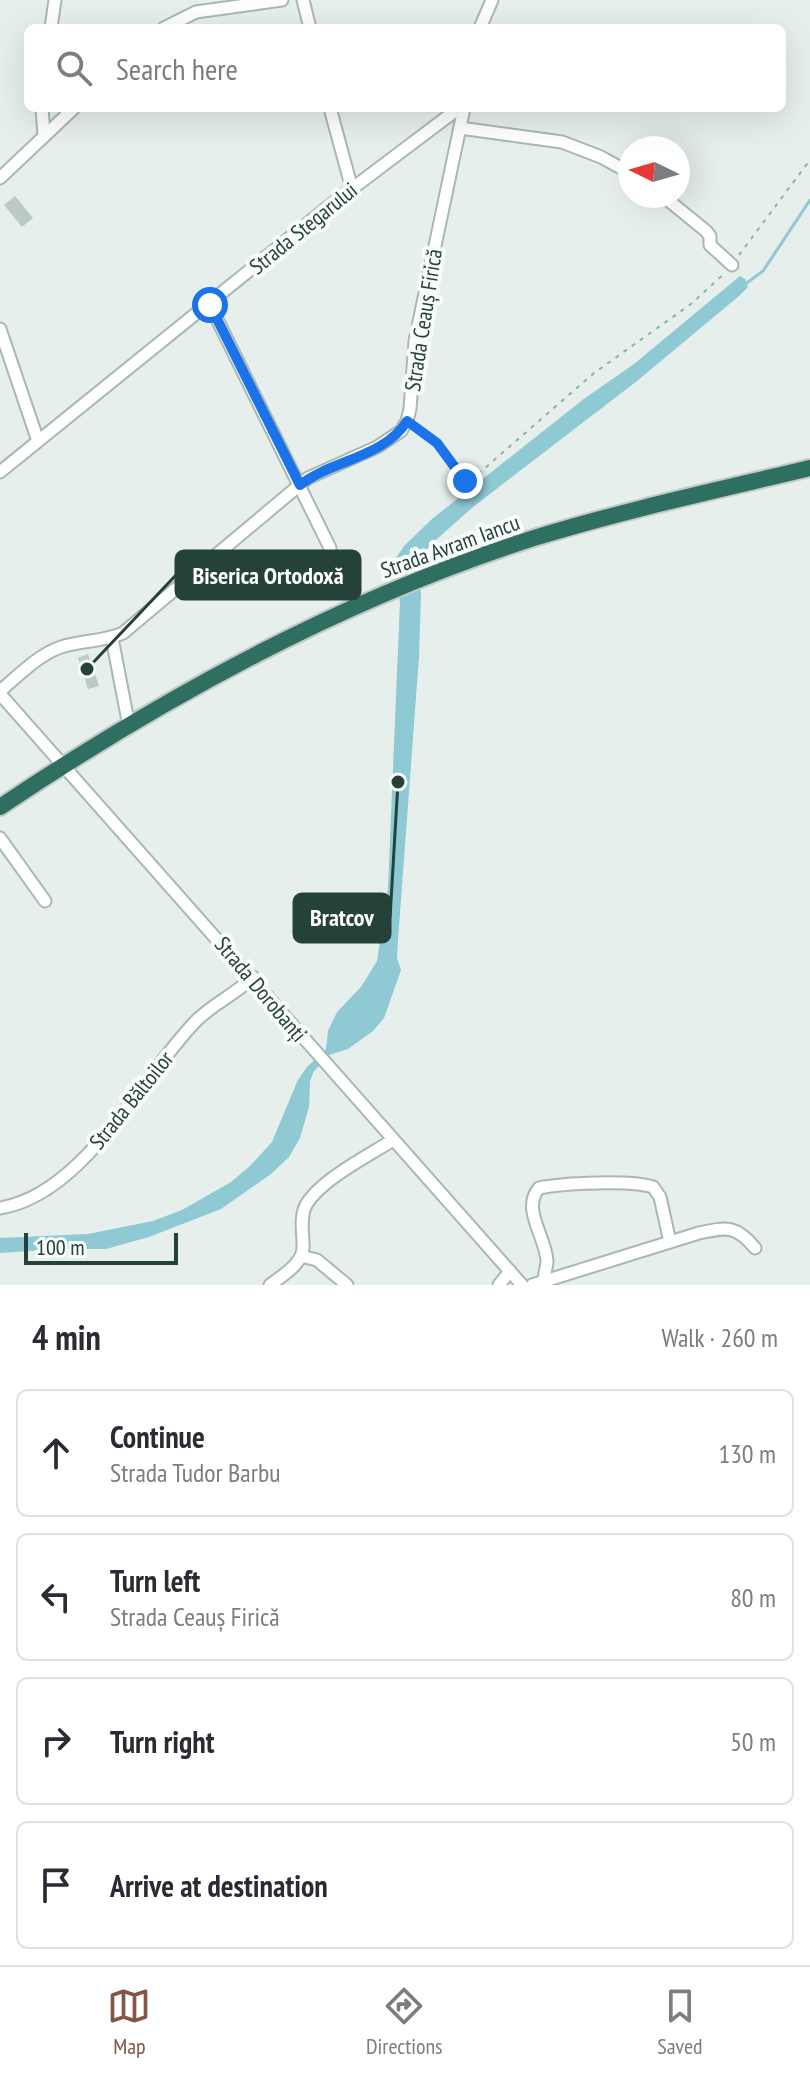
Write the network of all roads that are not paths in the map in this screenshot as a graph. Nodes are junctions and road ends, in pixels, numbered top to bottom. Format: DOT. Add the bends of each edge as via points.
graph roads {
  1 [pos="55,0"];
  2 [pos="282,0"];
  3 [pos="303,0"];
  4 [pos="492,0"];
  5 [pos="52,24"];
  6 [pos="172,24"];
  7 [pos="309,24"];
  8 [pos="482,24"];
  9 [pos="42,112"];
  10 [pos="70,112"];
  11 [pos="331,112"];
  12 [pos="457,112"];
  13 [pos="462,112"];
  14 [pos="460,128"];
  15 [pos="44,135"];
  16 [pos="618,166"];
  17 [pos="0,178"];
  18 [pos="352,189"];
  19 [pos="678,208"];
  20 [pos="732,265"];
  21 [pos="210,305"];
  22 [pos="0,329"];
  23 [pos="38,441"];
  24 [pos="810,468"];
  25 [pos="0,472"];
  26 [pos="300,485"];
  27 [pos="330,548"];
  28 [pos="112,638"];
  29 [pos="0,692"];
  30 [pos="129,726"];
  31 [pos="64,766"];
  32 [pos="0,807"];
  33 [pos="0,838"];
  34 [pos="45,901"];
  35 [pos="253,977"];
  36 [pos="393,1140"];
  37 [pos="0,1208"];
  38 [pos="670,1242"];
  39 [pos="755,1248"];
  40 [pos="301,1256"];
  41 [pos="510,1271"];
  42 [pos="544,1280"];
  43 [pos="270,1285"];
  44 [pos="347,1285"];
  45 [pos="499,1285"];
  46 [pos="522,1285"];
  47 [pos="532,1285"];
  1 -- 5 [label="street"];
  2 -- 6 [label="street" via="196,12"];
  3 -- 7 [label="street"];
  4 -- 8 [label="street"];
  9 -- 15 [label="street"];
  10 -- 15 [label="street"];
  11 -- 18 [label="street"];
  12 -- 18 [label="street, Strada Stegarului"];
  13 -- 14 [label="street, Strada Ceauș Firică"];
  14 -- 16 [label="street" via="562,142"];
  14 -- 26 [label="street, Strada Ceauș Firică" via="415,341 407,421 393,438"];
  15 -- 17 [label="street"];
  18 -- 21 [label="street, Strada Stegarului"];
  19 -- 20 [label="street" via="706,231 710,245"];
  21 -- 23 [label="street, Strada Stegarului"];
  21 -- 26 [label="street"];
  22 -- 23 [label="street"];
  23 -- 25 [label="street, Strada Stegarului"];
  24 -- 30 [label="highway, Strada Avram Iancu" via="604,518 440,572 237,664"];
  26 -- 27 [label="street"];
  26 -- 28 [label="street, Strada Ceauș Firică"];
  28 -- 29 [label="street, Strada Ceauș Firică" via="52,651"];
  28 -- 30 [label="street"];
  29 -- 31 [label="street, Strada Dorobanți"];
  30 -- 31 [label="highway, Strada Avram Iancu"];
  31 -- 32 [label="highway, Strada Avram Iancu"];
  31 -- 35 [label="street, Strada Dorobanți"];
  33 -- 34 [label="street"];
  35 -- 36 [label="street, Strada Dorobanți"];
  35 -- 37 [label="street, Strada Băltoilor" via="194,1022 68,1175 31,1199"];
  36 -- 40 [label="street" via="315,1192 304,1209"];
  36 -- 41 [label="street, Strada Dorobanți"];
  38 -- 39 [label="street" via="726,1227 743,1233"];
  38 -- 42 [label="street"];
  38 -- 42 [label="street" via="653,1187 539,1188 533,1195 533,1213 547,1261"];
  40 -- 43 [label="street"];
  40 -- 44 [label="street" via="317,1260"];
  41 -- 45 [label="street"];
  41 -- 46 [label="street, Strada Dorobanți"];
  42 -- 47 [label="street"];
}
